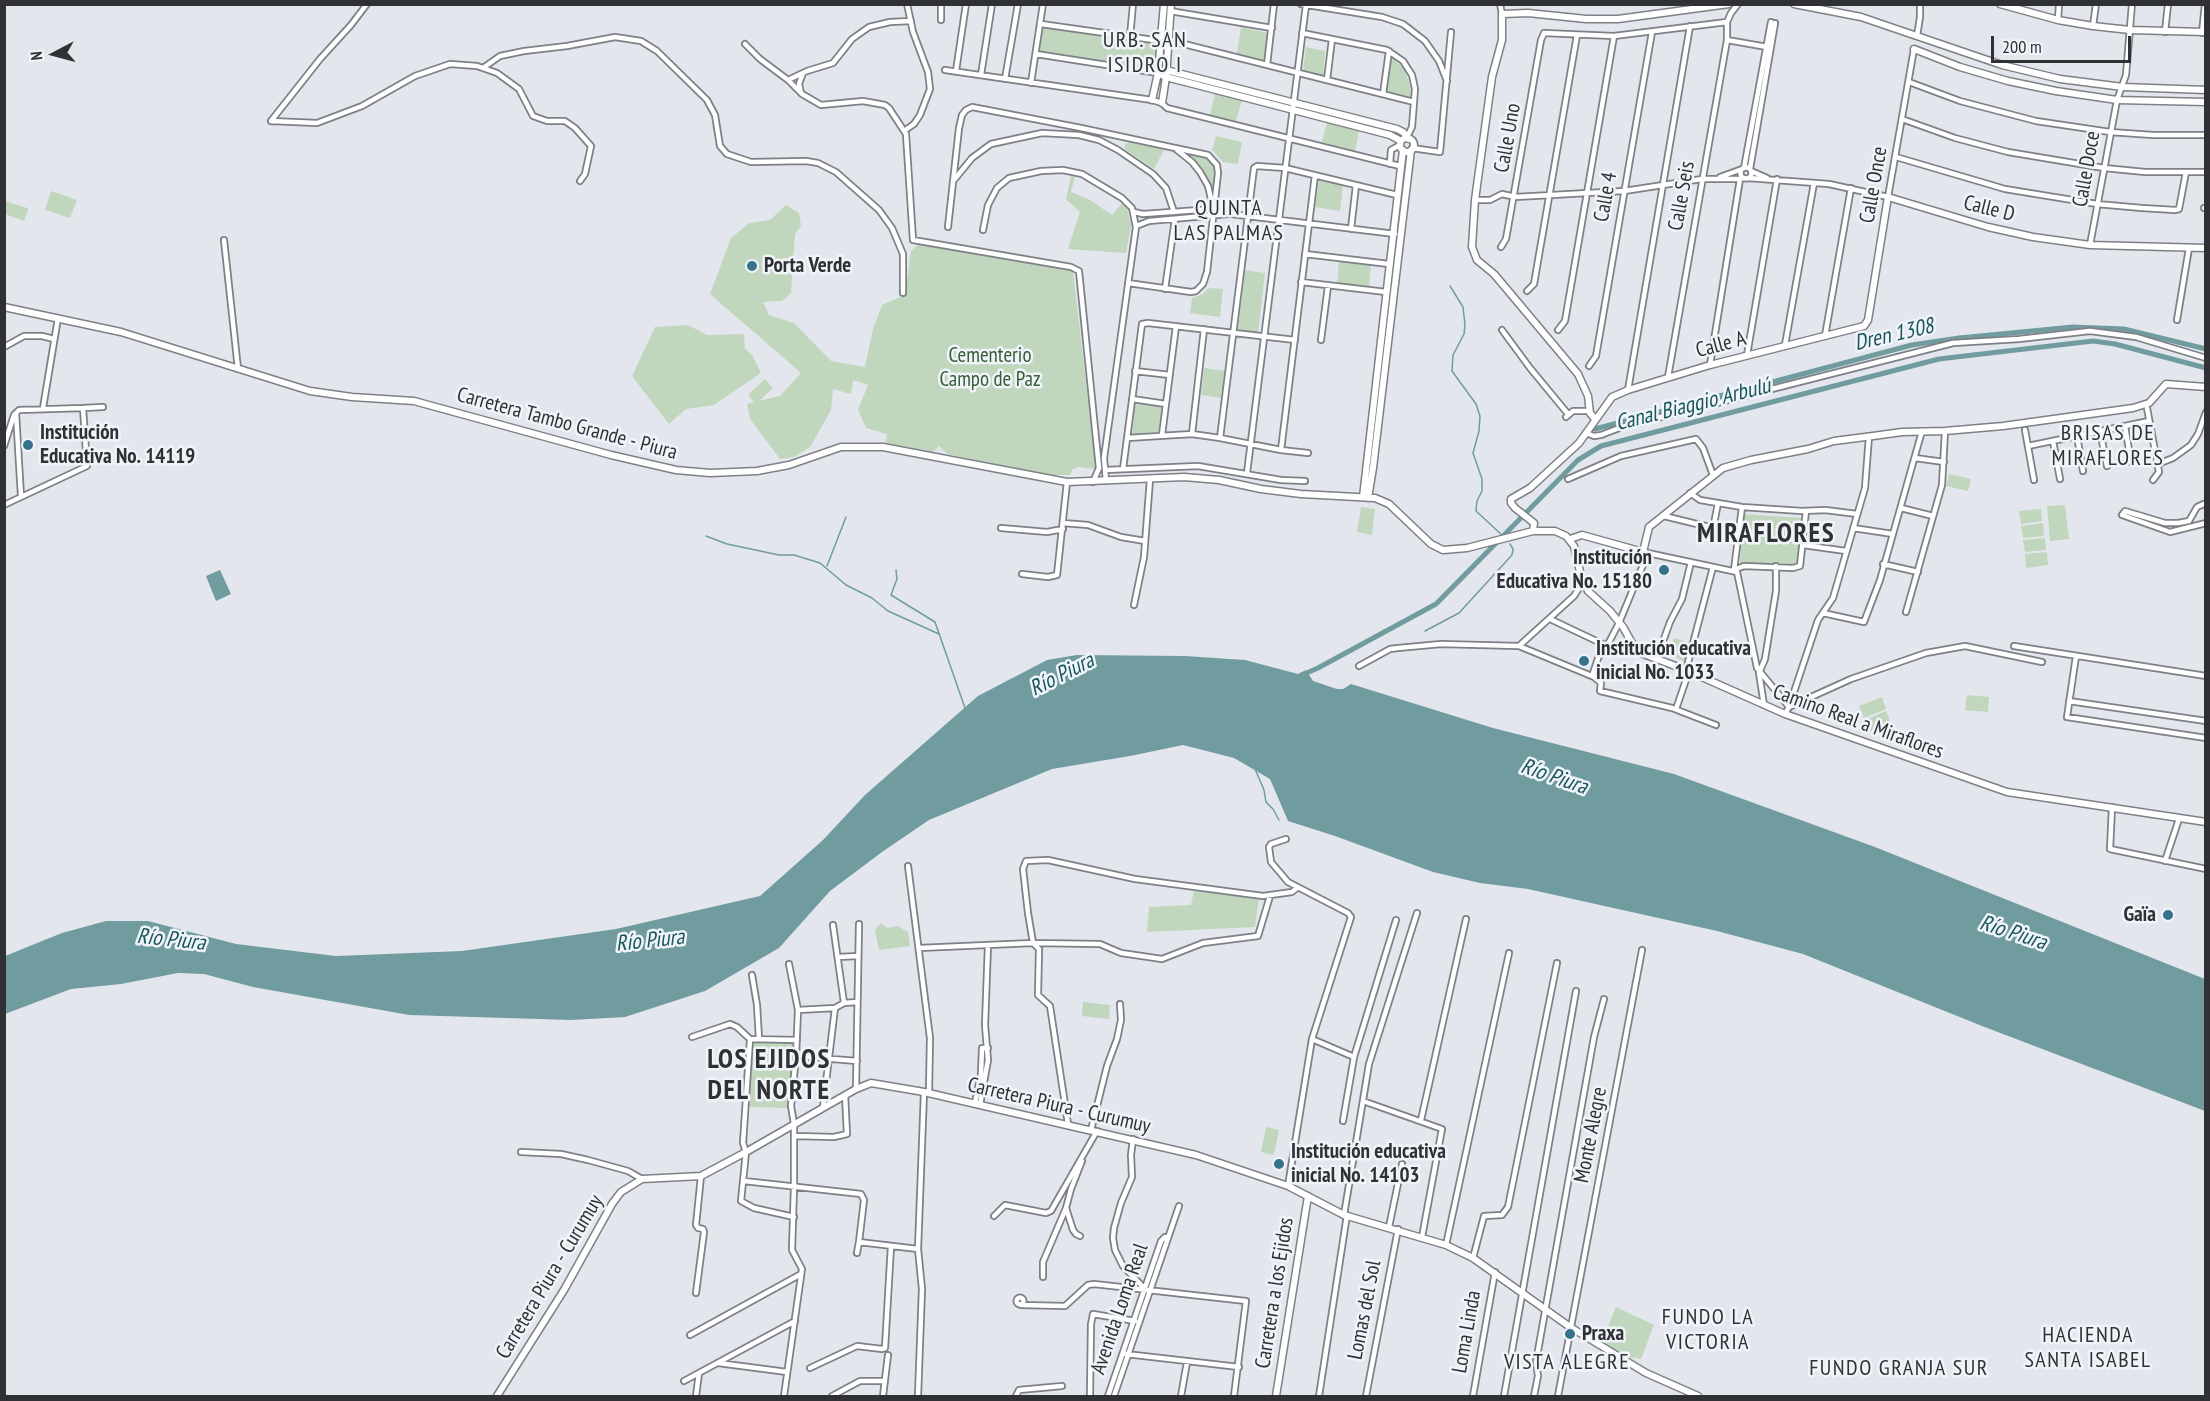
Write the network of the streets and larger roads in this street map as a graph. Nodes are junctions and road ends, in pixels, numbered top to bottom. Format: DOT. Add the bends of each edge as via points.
graph roads {
  1 [pos="367,4"];
  2 [pos="907,4"];
  3 [pos="941,4"];
  4 [pos="966,4"];
  5 [pos="992,4"];
  6 [pos="1018,4"];
  7 [pos="1043,4"];
  8 [pos="1133,4"];
  9 [pos="1164,4"];
  10 [pos="1274,4"];
  11 [pos="1301,4"];
  12 [pos="1500,4"];
  13 [pos="1729,4"];
  14 [pos="1738,4"];
  15 [pos="1794,4"];
  16 [pos="1920,4"];
  17 [pos="2000,4"];
  18 [pos="2059,4"];
  19 [pos="2096,4"];
  20 [pos="2132,4"];
  21 [pos="2169,4"];
  22 [pos="2205,4"];
  23 [pos="1306,5"];
  24 [pos="1171,8"];
  25 [pos="2024,8"];
  26 [pos="1502,14"];
  27 [pos="941,20"];
  28 [pos="2058,20"];
  29 [pos="910,21"];
  30 [pos="1727,22"];
  31 [pos="1041,24"];
  32 [pos="1690,26"];
  33 [pos="2093,26"];
  34 [pos="1272,28"];
  35 [pos="2130,30"];
  36 [pos="1451,32"];
  37 [pos="1652,32"];
  38 [pos="2165,32"];
  39 [pos="1302,33"];
  40 [pos="2204,33"];
  41 [pos="1577,35"];
  42 [pos="1614,36"];
  43 [pos="1917,36"];
  44 [pos="1130,37"];
  45 [pos="1332,39"];
  46 [pos="1727,40"];
  47 [pos="1165,41"];
  48 [pos="746,44"];
  49 [pos="1767,47"];
  50 [pos="1914,49"];
  51 [pos="1389,51"];
  52 [pos="1036,54"];
  53 [pos="1267,65"];
  54 [pos="483,68"];
  55 [pos="945,70"];
  56 [pos="956,71"];
  57 [pos="1297,72"];
  58 [pos="803,73"];
  59 [pos="1158,73"];
  60 [pos="1166,73"];
  61 [pos="981,75"];
  62 [pos="1005,79"];
  63 [pos="788,80"];
  64 [pos="1327,80"];
  65 [pos="1447,81"];
  66 [pos="1909,82"];
  67 [pos="1031,83"];
  68 [pos="2123,87"];
  69 [pos="2205,90"];
  70 [pos="802,94"];
  71 [pos="1383,94"];
  72 [pos="1152,100"];
  73 [pos="2117,100"];
  74 [pos="1414,102"];
  75 [pos="2205,102"];
  76 [pos="1162,103"];
  77 [pos="1293,106"];
  78 [pos="1037,119"];
  79 [pos="1902,119"];
  80 [pos="904,131"];
  81 [pos="2110,132"];
  82 [pos="1037,134"];
  83 [pos="2205,135"];
  84 [pos="1123,136"];
  85 [pos="1289,138"];
  86 [pos="1404,142"];
  87 [pos="1176,149"];
  88 [pos="1412,149"];
  89 [pos="1118,150"];
  90 [pos="1896,157"];
  91 [pos="1390,164"];
  92 [pos="1400,166"];
  93 [pos="1285,168"];
  94 [pos="2104,168"];
  95 [pos="1747,169"];
  96 [pos="2186,172"];
  97 [pos="2205,172"];
  98 [pos="1315,175"];
  99 [pos="1717,178"];
  100 [pos="1744,178"];
  101 [pos="1767,178"];
  102 [pos="1702,179"];
  103 [pos="1777,179"];
  104 [pos="580,181"];
  105 [pos="954,181"];
  106 [pos="1814,183"];
  107 [pos="1356,185"];
  108 [pos="1662,185"];
  109 [pos="1851,188"];
  110 [pos="1624,191"];
  111 [pos="1586,194"];
  112 [pos="1397,195"];
  113 [pos="1549,195"];
  114 [pos="1888,196"];
  115 [pos="1515,197"];
  116 [pos="1474,200"];
  117 [pos="2097,204"];
  118 [pos="1214,209"];
  119 [pos="1134,212"];
  120 [pos="1174,212"];
  121 [pos="1231,214"];
  122 [pos="1213,216"];
  123 [pos="1248,216"];
  124 [pos="1174,219"];
  125 [pos="1278,220"];
  126 [pos="1309,224"];
  127 [pos="948,227"];
  128 [pos="1136,227"];
  129 [pos="1350,229"];
  130 [pos="983,230"];
  131 [pos="1393,234"];
  132 [pos="1401,235"];
  133 [pos="224,240"];
  134 [pos="2090,245"];
  135 [pos="1501,247"];
  136 [pos="2189,248"];
  137 [pos="2205,248"];
  138 [pos="1305,254"];
  139 [pos="1389,264"];
  140 [pos="1301,282"];
  141 [pos="1128,284"];
  142 [pos="1328,286"];
  143 [pos="1165,289"];
  144 [pos="1527,291"];
  145 [pos="1386,292"];
  146 [pos="903,293"];
  147 [pos="4,307"];
  148 [pos="58,318"];
  149 [pos="2177,320"];
  150 [pos="1176,326"];
  151 [pos="1864,326"];
  152 [pos="1204,329"];
  153 [pos="1502,330"];
  154 [pos="1558,330"];
  155 [pos="1233,333"];
  156 [pos="1264,336"];
  157 [pos="1825,336"];
  158 [pos="54,339"];
  159 [pos="1295,340"];
  160 [pos="1321,340"];
  161 [pos="1785,345"];
  162 [pos="4,347"];
  163 [pos="1747,355"];
  164 [pos="2205,358"];
  165 [pos="1710,365"];
  166 [pos="1589,366"];
  167 [pos="238,369"];
  168 [pos="1135,371"];
  169 [pos="1170,375"];
  170 [pos="1668,377"];
  171 [pos="2205,388"];
  172 [pos="1628,390"];
  173 [pos="1132,399"];
  174 [pos="1166,404"];
  175 [pos="103,407"];
  176 [pos="43,408"];
  177 [pos="83,408"];
  178 [pos="2147,408"];
  179 [pos="1590,411"];
  180 [pos="16,412"];
  181 [pos="2205,412"];
  182 [pos="1596,418"];
  183 [pos="2150,421"];
  184 [pos="2124,426"];
  185 [pos="2025,430"];
  186 [pos="1922,431"];
  187 [pos="1945,431"];
  188 [pos="2100,431"];
  189 [pos="1586,433"];
  190 [pos="1192,434"];
  191 [pos="1162,435"];
  192 [pos="1869,436"];
  193 [pos="2077,436"];
  194 [pos="1127,438"];
  195 [pos="1220,438"];
  196 [pos="2053,441"];
  197 [pos="1251,444"];
  198 [pos="4,446"];
  199 [pos="2028,446"];
  200 [pos="1281,450"];
  201 [pos="1308,453"];
  202 [pos="1915,458"];
  203 [pos="1944,462"];
  204 [pos="2131,462"];
  205 [pos="2158,464"];
  206 [pos="2107,466"];
  207 [pos="1123,469"];
  208 [pos="1105,470"];
  209 [pos="2083,471"];
  210 [pos="1247,473"];
  211 [pos="1713,475"];
  212 [pos="1150,479"];
  213 [pos="1568,479"];
  214 [pos="2060,479"];
  215 [pos="2034,480"];
  216 [pos="2153,480"];
  217 [pos="1106,481"];
  218 [pos="1305,481"];
  219 [pos="1067,482"];
  220 [pos="1093,482"];
  221 [pos="1690,493"];
  222 [pos="21,496"];
  223 [pos="1365,497"];
  224 [pos="1718,503"];
  225 [pos="2205,503"];
  226 [pos="4,505"];
  227 [pos="1742,507"];
  228 [pos="1901,508"];
  229 [pos="1806,511"];
  230 [pos="1857,514"];
  231 [pos="2194,514"];
  232 [pos="1664,516"];
  233 [pos="1933,516"];
  234 [pos="2205,523"];
  235 [pos="1063,526"];
  236 [pos="1001,528"];
  237 [pos="1852,528"];
  238 [pos="1713,529"];
  239 [pos="1533,531"];
  240 [pos="1738,534"];
  241 [pos="1893,534"];
  242 [pos="1569,539"];
  243 [pos="1145,541"];
  244 [pos="1803,545"];
  245 [pos="1846,551"];
  246 [pos="1645,553"];
  247 [pos="1691,562"];
  248 [pos="1883,564"];
  249 [pos="1776,566"];
  250 [pos="1713,567"];
  251 [pos="1734,570"];
  252 [pos="1918,572"];
  253 [pos="1022,574"];
  254 [pos="1583,582"];
  255 [pos="1134,605"];
  256 [pos="1906,612"];
  257 [pos="1823,613"];
  258 [pos="1550,619"];
  259 [pos="1619,623"];
  260 [pos="1605,645"];
  261 [pos="1519,646"];
  262 [pos="2014,646"];
  263 [pos="1641,653"];
  264 [pos="2076,656"];
  265 [pos="1657,658"];
  266 [pos="2042,662"];
  267 [pos="1359,666"];
  268 [pos="1687,670"];
  269 [pos="1759,672"];
  270 [pos="1592,676"];
  271 [pos="2205,676"];
  272 [pos="2068,701"];
  273 [pos="1764,705"];
  274 [pos="1789,707"];
  275 [pos="1676,709"];
  276 [pos="1785,714"];
  277 [pos="2205,721"];
  278 [pos="1716,725"];
  279 [pos="2205,738"];
  280 [pos="2112,807"];
  281 [pos="2180,819"];
  282 [pos="2205,822"];
  283 [pos="1286,838"];
  284 [pos="2165,861"];
  285 [pos="908,866"];
  286 [pos="2205,869"];
  287 [pos="1297,888"];
  288 [pos="1270,896"];
  289 [pos="1417,912"];
  290 [pos="1467,919"];
  291 [pos="1396,920"];
  292 [pos="858,924"];
  293 [pos="833,925"];
  294 [pos="1033,943"];
  295 [pos="988,945"];
  296 [pos="919,948"];
  297 [pos="1642,950"];
  298 [pos="1509,952"];
  299 [pos="858,956"];
  300 [pos="838,957"];
  301 [pos="1557,963"];
  302 [pos="789,964"];
  303 [pos="752,975"];
  304 [pos="1576,991"];
  305 [pos="1604,999"];
  306 [pos="858,1002"];
  307 [pos="844,1003"];
  308 [pos="1120,1004"];
  309 [pos="835,1008"];
  310 [pos="798,1010"];
  311 [pos="692,1037"];
  312 [pos="750,1039"];
  313 [pos="759,1039"];
  314 [pos="1312,1039"];
  315 [pos="797,1040"];
  316 [pos="796,1056"];
  317 [pos="1354,1057"];
  318 [pos="829,1058"];
  319 [pos="857,1061"];
  320 [pos="856,1089"];
  321 [pos="926,1093"];
  322 [pos="845,1095"];
  323 [pos="1363,1101"];
  324 [pos="977,1104"];
  325 [pos="823,1107"];
  326 [pos="1420,1120"];
  327 [pos="1343,1121"];
  328 [pos="794,1124"];
  329 [pos="1068,1125"];
  330 [pos="1094,1130"];
  331 [pos="794,1136"];
  332 [pos="1133,1139"];
  333 [pos="1089,1145"];
  334 [pos="521,1152"];
  335 [pos="746,1152"];
  336 [pos="1402,1164"];
  337 [pos="701,1176"];
  338 [pos="642,1179"];
  339 [pos="744,1181"];
  340 [pos="1288,1186"];
  341 [pos="795,1187"];
  342 [pos="1308,1196"];
  343 [pos="1179,1206"];
  344 [pos="1066,1208"];
  345 [pos="1346,1215"];
  346 [pos="994,1216"];
  347 [pos="795,1217"];
  348 [pos="1389,1227"];
  349 [pos="1398,1229"];
  350 [pos="1080,1236"];
  351 [pos="1422,1237"];
  352 [pos="1168,1238"];
  353 [pos="859,1242"];
  354 [pos="1446,1245"];
  355 [pos="891,1246"];
  356 [pos="918,1249"];
  357 [pos="857,1253"];
  358 [pos="1473,1258"];
  359 [pos="1495,1272"];
  360 [pos="801,1274"];
  361 [pos="1042,1277"];
  362 [pos="1144,1288"];
  363 [pos="1149,1291"];
  364 [pos="1522,1291"];
  365 [pos="696,1293"];
  366 [pos="1022,1302"];
  367 [pos="1546,1310"];
  368 [pos="1133,1320"];
  369 [pos="795,1321"];
  370 [pos="1139,1322"];
  371 [pos="1570,1327"];
  372 [pos="690,1335"];
  373 [pos="1125,1354"];
  374 [pos="888,1355"];
  375 [pos="1187,1362"];
  376 [pos="717,1363"];
  377 [pos="1239,1367"];
  378 [pos="810,1368"];
  379 [pos="787,1372"];
  380 [pos="699,1373"];
  381 [pos="684,1381"];
  382 [pos="885,1381"];
  383 [pos="1062,1386"];
  384 [pos="1684,1394"];
  385 [pos="497,1396"];
  386 [pos="696,1396"];
  387 [pos="784,1396"];
  388 [pos="832,1396"];
  389 [pos="883,1396"];
  390 [pos="918,1396"];
  391 [pos="1016,1396"];
  392 [pos="1090,1396"];
  393 [pos="1108,1396"];
  394 [pos="1114,1396"];
  395 [pos="1181,1396"];
  396 [pos="1234,1396"];
  397 [pos="1276,1396"];
  398 [pos="1319,1396"];
  399 [pos="1366,1396"];
  400 [pos="1473,1396"];
  401 [pos="1503,1396"];
  402 [pos="1534,1396"];
  403 [pos="1558,1396"];
  404 [pos="1698,1396"];
  1 -- 54 [label="street" via="271,121 317,123 362,106 415,76 450,63"];
  2 -- 29 [label="street"];
  3 -- 27 [label="street"];
  4 -- 56 [label="street"];
  5 -- 61 [label="street"];
  6 -- 62 [label="street"];
  7 -- 31 [label="street"];
  8 -- 44 [label="street"];
  9 -- 47 [label="street"];
  10 -- 34 [label="street"];
  11 -- 23 [label="street"];
  12 -- 26 [label="street"];
  13 -- 26 [label="street" via="1618,19"];
  14 -- 30 [label="street"];
  15 -- 43 [label="street" via="1861,17"];
  16 -- 43 [label="street"];
  17 -- 25 [label="street"];
  18 -- 28 [label="street"];
  19 -- 33 [label="street"];
  20 -- 35 [label="street, Calle Doce"];
  21 -- 38 [label="street"];
  22 -- 40 [label="street"];
  23 -- 39 [label="street"];
  23 -- 65 [label="street" via="1403,24 1425,41"];
  24 -- 34 [label="street"];
  24 -- 47 [label="street"];
  25 -- 28 [label="street"];
  26 -- 116 [label="street" via="1502,40 1492,77"];
  28 -- 33 [label="street"];
  29 -- 58 [label="street" via="869,27 852,39 833,63"];
  29 -- 80 [label="street" via="930,89 920,115"];
  30 -- 32 [label="street"];
  30 -- 46 [label="street, Calle Seis"];
  31 -- 44 [label="street"];
  31 -- 52 [label="street"];
  32 -- 37 [label="street"];
  32 -- 108 [label="street"];
  33 -- 35 [label="street"];
  34 -- 53 [label="street"];
  35 -- 38 [label="street"];
  35 -- 68 [label="street, Calle Doce"];
  36 -- 65 [label="street"];
  37 -- 42 [label="street"];
  37 -- 110 [label="street, Calle 4"];
  38 -- 40 [label="street"];
  39 -- 45 [label="street"];
  39 -- 57 [label="street"];
  41 -- 42 [label="street"];
  41 -- 113 [label="street"];
  41 -- 115 [label="street, Calle Uno" via="1544,33 1541,40"];
  42 -- 111 [label="street"];
  43 -- 68 [label="street" via="2002,65"];
  44 -- 47 [label="street"];
  45 -- 51 [label="street"];
  45 -- 64 [label="street"];
  46 -- 49 [label="street"];
  46 -- 102 [label="street, Calle Seis"];
  47 -- 53 [label="street"];
  47 -- 59 [label="street"];
  47 -- 60 [label="street"];
  48 -- 63 [label="street"];
  49 -- 95 [label="street"];
  49 -- 95 [label="street" via="1773,22"];
  50 -- 66 [label="street, Calle Once"];
  50 -- 73 [label="street" via="2008,81"];
  51 -- 71 [label="street"];
  51 -- 74 [label="street" via="1409,69 1414,81"];
  52 -- 59 [label="street"];
  52 -- 67 [label="street"];
  53 -- 57 [label="street"];
  54 -- 104 [label="street" via="519,89 533,116 565,121 591,146"];
  54 -- 146 [label="street" via="500,56 524,51 615,37 641,41 657,51 707,100 715,115 720,146 727,154 751,162 818,163 836,172 879,210 900,244 904,260"];
  55 -- 56 [label="street"];
  56 -- 61 [label="street"];
  57 -- 64 [label="street"];
  57 -- 77 [label="street"];
  58 -- 63 [label="street"];
  58 -- 70 [label="street" via="799,84"];
  59 -- 60 [label="street"];
  59 -- 72 [label="street"];
  60 -- 76 [label="street"];
  60 -- 77 [label="street"];
  61 -- 62 [label="street"];
  62 -- 67 [label="street"];
  63 -- 70 [label="street"];
  64 -- 71 [label="street"];
  65 -- 88 [label="street" via="1440,152"];
  66 -- 79 [label="street, Calle Once"];
  66 -- 81 [label="street" via="2036,122"];
  67 -- 72 [label="street"];
  68 -- 69 [label="street"];
  68 -- 73 [label="street, Calle Doce"];
  70 -- 80 [label="street" via="821,105 863,101 885,105"];
  71 -- 74 [label="street"];
  72 -- 76 [label="street"];
  73 -- 75 [label="street"];
  73 -- 81 [label="street, Calle Doce"];
  74 -- 86 [label="street" via="1412,127"];
  76 -- 85 [label="street" via="1167,108"];
  77 -- 85 [label="street"];
  77 -- 86 [label="street"];
  78 -- 82 [label="street"];
  78 -- 84 [label="street"];
  78 -- 105 [label="street" via="977,107 966,110 959,128"];
  79 -- 90 [label="street, Calle Once"];
  79 -- 94 [label="street" via="2008,152"];
  80 -- 220 [label="street" via="913,240 1079,271 1099,468"];
  81 -- 83 [label="street"];
  81 -- 94 [label="street, Calle Doce"];
  82 -- 89 [label="street" via="1079,135"];
  82 -- 105 [label="street" via="985,148"];
  84 -- 87 [label="street"];
  84 -- 89 [label="street"];
  85 -- 91 [label="street"];
  85 -- 93 [label="street"];
  86 -- 88 [label="street" via="1413,144"];
  86 -- 88 [label="street" via="1407,152"];
  86 -- 91 [label="street" via="1392,150"];
  86 -- 92 [label="street"];
  87 -- 118 [label="street" via="1205,178"];
  87 -- 118 [label="street" via="1208,155 1215,161 1218,173"];
  88 -- 132 [label="street"];
  89 -- 120 [label="street" via="1158,178 1169,194"];
  90 -- 114 [label="street, Calle Once"];
  90 -- 117 [label="street" via="2005,189"];
  91 -- 92 [label="street"];
  92 -- 112 [label="street"];
  93 -- 98 [label="street"];
  93 -- 123 [label="street" via="1254,168"];
  93 -- 125 [label="street"];
  94 -- 96 [label="street"];
  94 -- 117 [label="street, Calle Doce"];
  95 -- 99 [label="street, Calle D"];
  95 -- 100 [label="street" via="1741,174"];
  95 -- 100 [label="street" via="1752,175"];
  95 -- 101 [label="street, Calle D"];
  96 -- 97 [label="street"];
  96 -- 117 [label="street" via="2181,204 2175,210"];
  98 -- 107 [label="street"];
  98 -- 126 [label="street"];
  99 -- 100 [label="street, Calle D"];
  99 -- 102 [label="street, Calle D"];
  100 -- 101 [label="street, Calle D"];
  100 -- 165 [label="street"];
  101 -- 103 [label="street, Calle D"];
  102 -- 108 [label="street, Calle D"];
  102 -- 170 [label="street, Calle Seis"];
  103 -- 106 [label="street, Calle D"];
  103 -- 163 [label="street"];
  105 -- 127 [label="street"];
  106 -- 109 [label="street, Calle D"];
  106 -- 161 [label="street"];
  107 -- 112 [label="street"];
  107 -- 129 [label="street"];
  108 -- 110 [label="street, Calle D"];
  108 -- 172 [label="street"];
  109 -- 114 [label="street, Calle D"];
  109 -- 157 [label="street"];
  110 -- 111 [label="street, Calle D"];
  110 -- 166 [label="street, Calle 4" via="1596,356"];
  111 -- 113 [label="street, Calle D"];
  111 -- 154 [label="street" via="1565,321"];
  112 -- 131 [label="street"];
  113 -- 115 [label="street, Calle D"];
  113 -- 144 [label="street" via="1534,284"];
  114 -- 134 [label="street, Calle D" via="1988,227"];
  114 -- 151 [label="street, Calle Once"];
  115 -- 116 [label="street, Calle D" via="1502,194 1490,200"];
  115 -- 135 [label="street, Calle Uno"];
  116 -- 179 [label="street" via="1471,240 1477,260 1494,274 1578,374"];
  117 -- 134 [label="street, Calle Doce"];
  118 -- 120 [label="street"];
  118 -- 121 [label="street"];
  118 -- 122 [label="street"];
  119 -- 120 [label="street"];
  119 -- 128 [label="street"];
  119 -- 130 [label="street" via="1126,201 1091,178 1072,171 1048,170 1010,178 997,188 988,205"];
  121 -- 122 [label="street"];
  121 -- 123 [label="street"];
  122 -- 124 [label="street"];
  122 -- 143 [label="street" via="1203,284 1191,292"];
  123 -- 125 [label="street"];
  123 -- 155 [label="street"];
  124 -- 128 [label="street" via="1149,220"];
  124 -- 143 [label="street"];
  125 -- 126 [label="street"];
  125 -- 156 [label="street"];
  126 -- 129 [label="street"];
  126 -- 138 [label="street"];
  128 -- 141 [label="street"];
  129 -- 131 [label="street"];
  131 -- 132 [label="street"];
  131 -- 139 [label="street"];
  132 -- 223 [label="street" via="1373,468"];
  133 -- 167 [label="street"];
  134 -- 136 [label="street, Calle D"];
  136 -- 137 [label="street, Calle D"];
  136 -- 149 [label="street"];
  138 -- 139 [label="street"];
  138 -- 140 [label="street"];
  139 -- 145 [label="street"];
  140 -- 142 [label="street"];
  140 -- 159 [label="street"];
  141 -- 143 [label="street"];
  141 -- 208 [label="street"];
  142 -- 145 [label="street"];
  142 -- 160 [label="street"];
  145 -- 223 [label="street"];
  147 -- 148 [label="street, Carretera Tambo Grande - Piura"];
  148 -- 158 [label="street"];
  148 -- 167 [label="street, Carretera Tambo Grande - Piura" via="121,332"];
  150 -- 152 [label="street"];
  150 -- 168 [label="street" via="1142,324"];
  150 -- 169 [label="street"];
  151 -- 157 [label="street, Calle A"];
  152 -- 155 [label="street"];
  152 -- 190 [label="street"];
  153 -- 179 [label="street" via="1567,416 1574,411"];
  155 -- 156 [label="street"];
  155 -- 195 [label="street"];
  156 -- 159 [label="street"];
  156 -- 197 [label="street"];
  157 -- 161 [label="street, Calle A"];
  158 -- 162 [label="street" via="24,336"];
  158 -- 176 [label="street"];
  159 -- 200 [label="street"];
  161 -- 163 [label="street, Calle A"];
  163 -- 165 [label="street, Calle A"];
  164 -- 189 [label="street" via="2136,337 2090,331 1953,343 1601,435"];
  165 -- 170 [label="street, Calle A"];
  167 -- 219 [label="street, Carretera Tambo Grande - Piura" via="319,393 414,401 676,470 710,473 779,468 850,446 897,449"];
  168 -- 169 [label="street"];
  168 -- 173 [label="street"];
  169 -- 174 [label="street"];
  170 -- 172 [label="street, Calle A"];
  171 -- 187 [label="street" via="2166,384 2149,404 2133,408 2007,429"];
  172 -- 182 [label="street, Calle A" via="1611,398"];
  173 -- 174 [label="street"];
  173 -- 194 [label="street"];
  174 -- 191 [label="street"];
  175 -- 177 [label="street"];
  176 -- 177 [label="street"];
  176 -- 180 [label="street"];
  177 -- 222 [label="street" via="87,466"];
  178 -- 183 [label="street"];
  179 -- 182 [label="street"];
  180 -- 198 [label="street"];
  180 -- 222 [label="street"];
  181 -- 205 [label="street" via="2191,445"];
  182 -- 189 [label="street, Calle A"];
  183 -- 184 [label="street"];
  183 -- 205 [label="street"];
  184 -- 188 [label="street"];
  184 -- 204 [label="street"];
  185 -- 199 [label="street"];
  186 -- 187 [label="street"];
  186 -- 192 [label="street"];
  186 -- 202 [label="street"];
  187 -- 203 [label="street"];
  188 -- 193 [label="street"];
  188 -- 206 [label="street"];
  189 -- 239 [label="street, Calle A" via="1530,488 1511,499 1515,508 1534,523"];
  190 -- 191 [label="street"];
  190 -- 195 [label="street"];
  191 -- 194 [label="street"];
  192 -- 211 [label="street" via="1751,460"];
  192 -- 230 [label="street" via="1865,488"];
  193 -- 196 [label="street"];
  193 -- 209 [label="street"];
  194 -- 207 [label="street"];
  195 -- 197 [label="street"];
  196 -- 199 [label="street"];
  196 -- 214 [label="street"];
  197 -- 200 [label="street"];
  197 -- 210 [label="street"];
  199 -- 215 [label="street"];
  200 -- 201 [label="street"];
  202 -- 203 [label="street"];
  202 -- 228 [label="street"];
  203 -- 233 [label="street"];
  205 -- 216 [label="street" via="2159,474"];
  207 -- 208 [label="street"];
  207 -- 210 [label="street" via="1187,466"];
  208 -- 217 [label="street"];
  210 -- 218 [label="street"];
  211 -- 213 [label="street" via="1696,439 1621,456"];
  211 -- 221 [label="street"];
  212 -- 217 [label="street, Carretera Tambo Grande - Piura"];
  212 -- 223 [label="street, Carretera Tambo Grande - Piura" via="1202,478 1301,494"];
  212 -- 243 [label="street"];
  217 -- 220 [label="street, Carretera Tambo Grande - Piura"];
  219 -- 220 [label="street, Carretera Tambo Grande - Piura"];
  219 -- 235 [label="street"];
  221 -- 224 [label="street" via="1700,500"];
  221 -- 232 [label="street"];
  222 -- 226 [label="street"];
  223 -- 239 [label="street, Carretera Tambo Grande - Piura" via="1389,504 1437,548 1467,548"];
  224 -- 227 [label="street"];
  224 -- 238 [label="street"];
  225 -- 231 [label="street"];
  227 -- 229 [label="street"];
  227 -- 240 [label="street"];
  228 -- 233 [label="street"];
  228 -- 241 [label="street"];
  229 -- 230 [label="street"];
  229 -- 244 [label="street"];
  230 -- 237 [label="street"];
  231 -- 234 [label="street" via="2195,520"];
  231 -- 234 [label="street" via="2189,521 2173,524 2125,511 2122,515 2170,532"];
  232 -- 238 [label="street"];
  232 -- 246 [label="street" via="1649,527"];
  233 -- 252 [label="street"];
  235 -- 236 [label="street" via="1047,532"];
  235 -- 243 [label="street" via="1088,525"];
  235 -- 253 [label="street" via="1057,575"];
  237 -- 241 [label="street"];
  237 -- 245 [label="street"];
  238 -- 240 [label="street"];
  239 -- 242 [label="street" via="1555,531"];
  240 -- 251 [label="street"];
  241 -- 248 [label="street"];
  242 -- 246 [label="street" via="1582,535"];
  242 -- 254 [label="street" via="1577,552"];
  243 -- 255 [label="street"];
  244 -- 245 [label="street"];
  244 -- 249 [label="street" via="1800,566"];
  245 -- 257 [label="street" via="1833,598"];
  246 -- 247 [label="street"];
  246 -- 259 [label="street"];
  247 -- 250 [label="street"];
  247 -- 265 [label="street" via="1682,599"];
  248 -- 252 [label="street"];
  248 -- 257 [label="street" via="1864,622"];
  249 -- 251 [label="street" via="1744,566"];
  249 -- 269 [label="street" via="1765,660"];
  250 -- 251 [label="street"];
  250 -- 268 [label="street"];
  251 -- 269 [label="street" via="1739,574"];
  252 -- 256 [label="street"];
  254 -- 258 [label="street"];
  254 -- 259 [label="street"];
  257 -- 274 [label="street"];
  258 -- 260 [label="street"];
  258 -- 261 [label="street"];
  259 -- 260 [label="street"];
  259 -- 263 [label="street"];
  260 -- 263 [label="street"];
  260 -- 270 [label="street"];
  261 -- 267 [label="street" via="1442,644 1390,649"];
  261 -- 270 [label="street"];
  262 -- 264 [label="street"];
  263 -- 265 [label="street, Camino Real a Miraflores"];
  264 -- 271 [label="street"];
  264 -- 272 [label="street"];
  265 -- 268 [label="street, Camino Real a Miraflores"];
  266 -- 274 [label="street" via="1965,646 1926,653 1851,679"];
  268 -- 273 [label="street, Camino Real a Miraflores"];
  268 -- 275 [label="street"];
  269 -- 273 [label="street"];
  269 -- 274 [label="street"];
  270 -- 275 [label="street" via="1601,683 1600,691"];
  272 -- 277 [label="street"];
  272 -- 279 [label="street" via="2067,717"];
  273 -- 276 [label="street, Camino Real a Miraflores"];
  274 -- 276 [label="street"];
  275 -- 278 [label="street"];
  276 -- 280 [label="street, Camino Real a Miraflores" via="2007,792"];
  280 -- 281 [label="street, Camino Real a Miraflores"];
  280 -- 284 [label="street" via="2110,849"];
  281 -- 282 [label="street, Camino Real a Miraflores"];
  281 -- 284 [label="street"];
  283 -- 287 [label="street" via="1271,843 1269,855 1271,862"];
  284 -- 286 [label="street"];
  285 -- 296 [label="street"];
  287 -- 288 [label="street"];
  287 -- 314 [label="street" via="1351,917"];
  288 -- 294 [label="street" via="1258,936 1203,943 1162,959 1120,953 1100,944"];
  288 -- 294 [label="street" via="1135,879 1048,860 1028,861 1023,869"];
  289 -- 323 [label="street" via="1369,1064"];
  290 -- 326 [label="street"];
  291 -- 317 [label="street"];
  292 -- 299 [label="street"];
  293 -- 300 [label="street"];
  294 -- 295 [label="street"];
  294 -- 329 [label="street" via="1039,949 1038,995 1050,1006"];
  295 -- 296 [label="street"];
  295 -- 324 [label="street" via="988,1048"];
  296 -- 321 [label="street" via="930,1038"];
  297 -- 371 [label="street, Monte Alegre"];
  298 -- 354 [label="street"];
  299 -- 300 [label="street"];
  299 -- 306 [label="street"];
  300 -- 307 [label="street"];
  301 -- 358 [label="street" via="1508,1207 1502,1215 1484,1216"];
  302 -- 310 [label="street"];
  303 -- 313 [label="street"];
  304 -- 364 [label="street"];
  305 -- 367 [label="street"];
  306 -- 307 [label="street"];
  306 -- 319 [label="street"];
  307 -- 309 [label="street"];
  308 -- 330 [label="street" via="1121,1020"];
  309 -- 310 [label="street"];
  309 -- 318 [label="street"];
  310 -- 315 [label="street"];
  311 -- 312 [label="street" via="730,1024"];
  312 -- 313 [label="street"];
  312 -- 335 [label="street" via="743,1143"];
  313 -- 315 [label="street"];
  314 -- 317 [label="street"];
  314 -- 340 [label="street"];
  315 -- 316 [label="street"];
  316 -- 318 [label="street"];
  316 -- 328 [label="street" via="791,1106"];
  317 -- 327 [label="street"];
  318 -- 319 [label="street"];
  318 -- 325 [label="street"];
  319 -- 320 [label="street"];
  320 -- 321 [label="street, Carretera Piura - Curumuy" via="871,1083"];
  320 -- 322 [label="street, Carretera Piura - Curumuy"];
  321 -- 324 [label="street, Carretera Piura - Curumuy"];
  321 -- 356 [label="street"];
  322 -- 325 [label="street, Carretera Piura - Curumuy"];
  322 -- 331 [label="street" via="847,1134"];
  323 -- 326 [label="street"];
  323 -- 345 [label="street"];
  324 -- 329 [label="street, Carretera Piura - Curumuy"];
  325 -- 328 [label="street, Carretera Piura - Curumuy"];
  326 -- 351 [label="street" via="1441,1127 1443,1132"];
  328 -- 331 [label="street"];
  328 -- 335 [label="street, Carretera Piura - Curumuy"];
  329 -- 330 [label="street, Carretera Piura - Curumuy"];
  330 -- 332 [label="street, Carretera Piura - Curumuy"];
  330 -- 333 [label="street"];
  331 -- 341 [label="street"];
  332 -- 340 [label="street, Carretera Piura - Curumuy"];
  332 -- 362 [label="street" via="1132,1177 1113,1238 1123,1266"];
  333 -- 344 [label="street"];
  333 -- 346 [label="street" via="1047,1214 1005,1205"];
  334 -- 338 [label="street" via="588,1160"];
  335 -- 337 [label="street, Carretera Piura - Curumuy"];
  335 -- 339 [label="street"];
  336 -- 348 [label="street"];
  337 -- 338 [label="street, Carretera Piura - Curumuy"];
  337 -- 365 [label="street" via="696,1225 704,1232"];
  338 -- 385 [label="street, Carretera Piura - Curumuy" via="621,1192 612,1204 564,1290"];
  339 -- 341 [label="street"];
  339 -- 347 [label="street" via="741,1201 754,1208"];
  340 -- 342 [label="street, Carretera Piura - Curumuy"];
  341 -- 347 [label="street"];
  341 -- 353 [label="street" via="861,1194 864,1200"];
  342 -- 345 [label="street, Carretera Piura - Curumuy"];
  342 -- 397 [label="street, Carretera a los Ejidos"];
  343 -- 352 [label="street, Avenida Loma Real"];
  344 -- 350 [label="street" via="1073,1230"];
  344 -- 361 [label="street" via="1043,1262"];
  345 -- 348 [label="street, Carretera Piura - Curumuy"];
  345 -- 398 [label="street"];
  347 -- 360 [label="street" via="792,1250 801,1265"];
  348 -- 349 [label="street, Carretera Piura - Curumuy"];
  349 -- 351 [label="street, Carretera Piura - Curumuy"];
  349 -- 399 [label="street, Lomas del Sol"];
  351 -- 354 [label="street, Carretera Piura - Curumuy"];
  352 -- 362 [label="street, Avenida Loma Real" via="1162,1238"];
  352 -- 363 [label="street, Avenida Loma Real"];
  353 -- 355 [label="street"];
  353 -- 357 [label="street"];
  354 -- 358 [label="street, Carretera Piura - Curumuy"];
  355 -- 356 [label="street"];
  355 -- 378 [label="street" via="885,1348 857,1346"];
  356 -- 390 [label="street" via="922,1289"];
  358 -- 359 [label="street, Carretera Piura - Curumuy"];
  359 -- 364 [label="street, Carretera Piura - Curumuy"];
  359 -- 400 [label="street, Loma Linda"];
  360 -- 369 [label="street"];
  360 -- 372 [label="street"];
  362 -- 363 [label="street"];
  362 -- 366 [label="street" via="1092,1284 1065,1306 1029,1306"];
  362 -- 368 [label="street, Avenida Loma Real"];
  363 -- 370 [label="street, Avenida Loma Real"];
  363 -- 377 [label="street" via="1246,1301"];
  364 -- 367 [label="street, Carretera Piura - Curumuy"];
  364 -- 401 [label="street"];
  367 -- 371 [label="street, Carretera Piura - Curumuy"];
  367 -- 402 [label="street"];
  368 -- 370 [label="street"];
  368 -- 373 [label="street, Avenida Loma Real"];
  368 -- 392 [label="street" via="1093,1314"];
  369 -- 376 [label="street"];
  369 -- 379 [label="street"];
  370 -- 373 [label="street, Avenida Loma Real"];
  371 -- 384 [label="street, Carretera Piura - Curumuy"];
  371 -- 403 [label="street"];
  373 -- 375 [label="street"];
  373 -- 393 [label="street, Avenida Loma Real"];
  373 -- 394 [label="street, Avenida Loma Real"];
  374 -- 382 [label="street"];
  375 -- 377 [label="street"];
  375 -- 395 [label="street"];
  376 -- 379 [label="street"];
  376 -- 380 [label="street"];
  377 -- 396 [label="street"];
  379 -- 387 [label="street"];
  380 -- 381 [label="street"];
  380 -- 386 [label="street"];
  382 -- 388 [label="street" via="860,1381"];
  382 -- 389 [label="street"];
  383 -- 391 [label="street" via="1019,1390"];
  384 -- 404 [label="street, Carretera Piura - Curumuy"];
}
